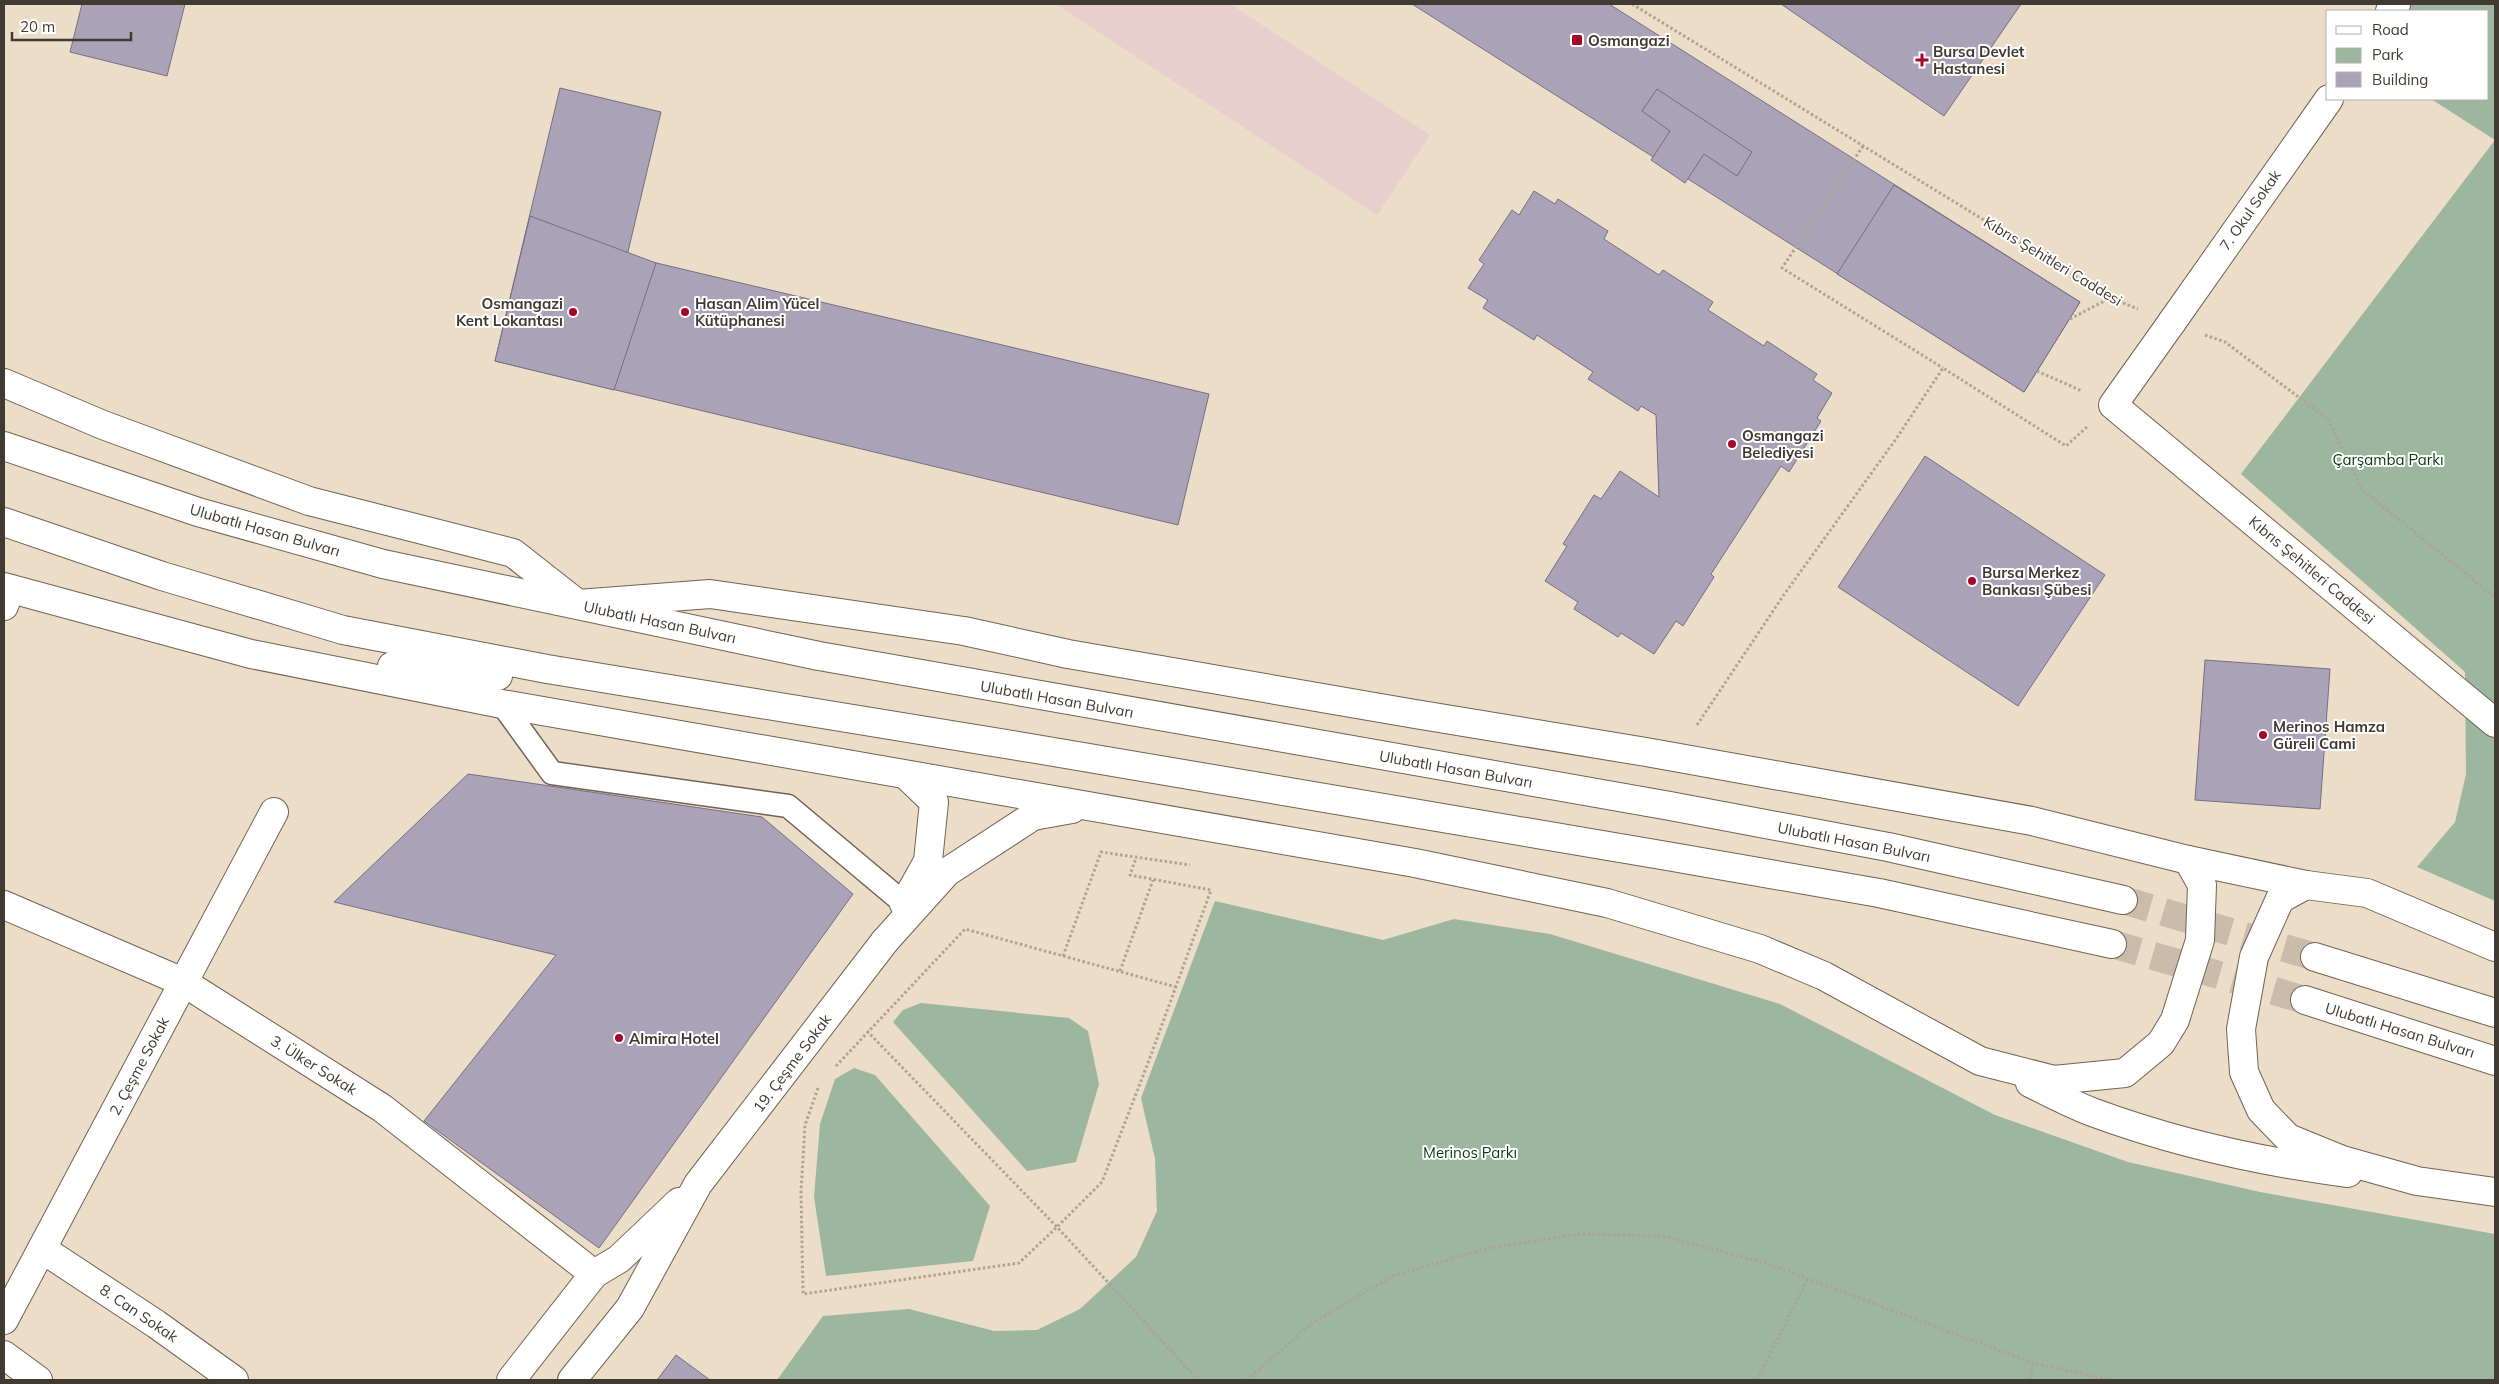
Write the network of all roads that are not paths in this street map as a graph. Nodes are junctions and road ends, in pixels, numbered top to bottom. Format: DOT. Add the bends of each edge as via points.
graph roads {
  1 [pos="2328,100"];
  2 [pos="4,383"];
  3 [pos="2113,405"];
  4 [pos="4,446"];
  5 [pos="4,522"];
  6 [pos="6,594"];
  7 [pos="578,604"];
  8 [pos="251,654"];
  9 [pos="708,694"];
  10 [pos="502,704"];
  11 [pos="2495,723"];
  12 [pos="906,775"];
  13 [pos="1093,805"];
  14 [pos="274,812"];
  15 [pos="2188,860"];
  16 [pos="2306,885"];
  17 [pos="2123,900"];
  18 [pos="905,904"];
  19 [pos="4,905"];
  20 [pos="885,941"];
  21 [pos="2112,944"];
  22 [pos="2495,947"];
  23 [pos="2315,957"];
  24 [pos="184,982"];
  25 [pos="2305,1000"];
  26 [pos="2495,1013"];
  27 [pos="1980,1061"];
  28 [pos="2495,1061"];
  29 [pos="2417,1182"];
  30 [pos="698,1184"];
  31 [pos="2495,1192"];
  32 [pos="42,1249"];
  33 [pos="594,1274"];
  34 [pos="4,1320"];
  35 [pos="4,1355"];
  36 [pos="38,1380"];
  37 [pos="234,1380"];
  38 [pos="511,1380"];
  39 [pos="572,1380"];
  1 -- 3 [label="main road, 7. Okul Sokak"];
  2 -- 7 [label="main road" via="103,425 309,501 513,553"];
  3 -- 11 [label="main road, Kıbrıs Şehitleri Caddesi"];
  4 -- 7 [label="main road, Ulubatlı Hasan Bulvarı" via="198,512 383,564"];
  5 -- 9 [label="main road" via="162,576 343,630 547,670"];
  6 -- 8 [label="main road"];
  7 -- 15 [label="main road" via="710,594 964,631 1078,655 2032,821"];
  7 -- 17 [label="main road, Ulubatlı Hasan Bulvarı" via="819,656 1888,847"];
  8 -- 9 [label="main road"];
  8 -- 10 [label="main road"];
  9 -- 21 [label="main road" via="1879,893"];
  10 -- 12 [label="main road"];
  10 -- 18 [label="lane" via="552,773 788,806"];
  12 -- 13 [label="main road"];
  12 -- 18 [label="main road" via="934,802 928,861"];
  13 -- 20 [label="main road" via="1033,816 995,840 947,872"];
  13 -- 27 [label="main road" via="1415,863 1616,906 1760,948 1824,976"];
  14 -- 24 [label="main road, 2. Çeşme Sokak"];
  15 -- 16 [label="main road"];
  15 -- 27 [label="main road" via="2202,885 2200,940 2175,1020 2161,1043 2125,1073 2054,1080"];
  16 -- 22 [label="main road" via="2367,893"];
  16 -- 29 [label="main road" via="2280,899 2254,957 2241,1029 2244,1072 2261,1110 2288,1138 2342,1160"];
  18 -- 20 [label="main road"];
  19 -- 24 [label="main road, 3. Ülker Sokak"];
  20 -- 30 [label="main road, 19. Çeşme Sokak"];
  23 -- 26 [label="main road"];
  24 -- 32 [label="main road, 2. Çeşme Sokak"];
  24 -- 33 [label="main road, 3. Ülker Sokak" via="382,1108"];
  25 -- 28 [label="main road, Ulubatlı Hasan Bulvarı"];
  27 -- 29 [label="main road" via="2092,1112 2203,1146 2283,1165"];
  29 -- 31 [label="main road"];
  30 -- 33 [label="main road, 19. Çeşme Sokak" via="620,1259"];
  30 -- 39 [label="main road, 19. Çeşme Sokak" via="630,1308"];
  32 -- 34 [label="main road, 2. Çeşme Sokak"];
  32 -- 37 [label="main road, 8. Can Sokak"];
  33 -- 38 [label="main road, 19. Çeşme Sokak"];
  35 -- 36 [label="main road"];
}
